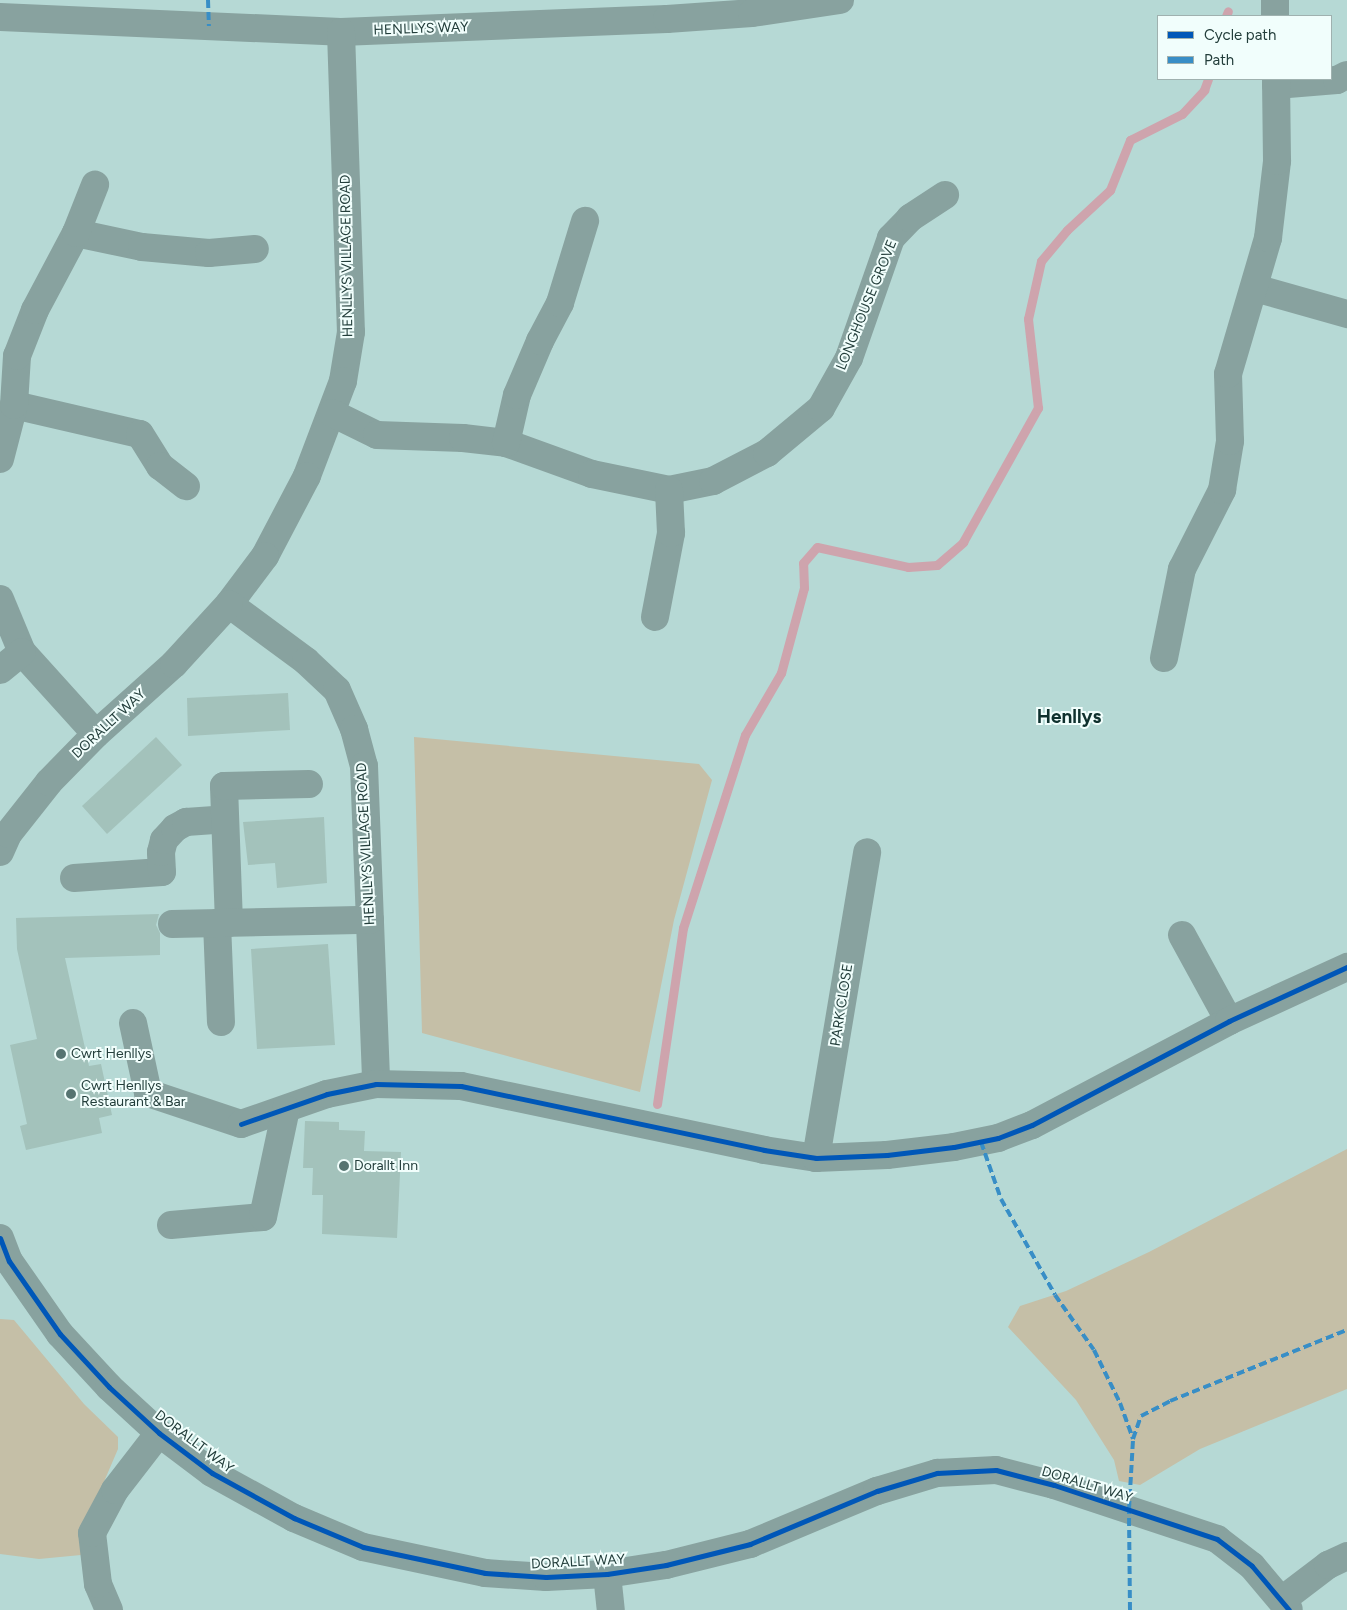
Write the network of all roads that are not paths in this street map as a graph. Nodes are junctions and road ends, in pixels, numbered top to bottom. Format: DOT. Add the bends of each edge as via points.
graph roads {
  1 [pos="840,0"];
  2 [pos="1275,0"];
  3 [pos="752,6"];
  4 [pos="1275,15"];
  5 [pos="0,18"];
  6 [pos="341,32"];
  7 [pos="1347,75"];
  8 [pos="1276,82"];
  9 [pos="95,185"];
  10 [pos="945,195"];
  11 [pos="584,221"];
  12 [pos="76,233"];
  13 [pos="255,249"];
  14 [pos="1255,288"];
  15 [pos="1347,314"];
  16 [pos="14,405"];
  17 [pos="332,413"];
  18 [pos="506,443"];
  19 [pos="0,460"];
  20 [pos="186,486"];
  21 [pos="669,490"];
  22 [pos="0,599"];
  23 [pos="228,604"];
  24 [pos="656,617"];
  25 [pos="22,652"];
  26 [pos="1164,658"];
  27 [pos="0,670"];
  28 [pos="96,734"];
  29 [pos="309,784"];
  30 [pos="225,819"];
  31 [pos="0,852"];
  32 [pos="867,852"];
  33 [pos="74,878"];
  34 [pos="370,920"];
  35 [pos="223,923"];
  36 [pos="172,924"];
  37 [pos="1182,935"];
  38 [pos="1347,967"];
  39 [pos="1229,1021"];
  40 [pos="221,1022"];
  41 [pos="133,1023"];
  42 [pos="376,1084"];
  43 [pos="286,1109"];
  44 [pos="816,1158"];
  45 [pos="171,1225"];
  46 [pos="3,1256"];
  47 [pos="160,1433"];
  48 [pos="1347,1556"];
  49 [pos="607,1574"];
  50 [pos="1285,1605"];
  51 [pos="109,1610"];
  52 [pos="611,1610"];
  1 -- 3 [label="street, HENLLYS WAY"];
  2 -- 4 [label="street"];
  3 -- 6 [label="street, HENLLYS WAY" via="583,23"];
  5 -- 6 [label="street, HENLLYS WAY"];
  6 -- 17 [label="street, HENLLYS VILLAGE ROAD" via="351,332"];
  7 -- 8 [label="street" via="1337,80"];
  8 -- 14 [label="street" via="1277,161 1268,238"];
  9 -- 12 [label="street"];
  10 -- 21 [label="street, LONGHOUSE GROVE" via="910,218 891,238 849,358 821,408 767,453 713,481"];
  11 -- 18 [label="street" via="560,303 517,395"];
  12 -- 13 [label="street" via="142,247 209,253"];
  12 -- 16 [label="street" via="35,310 17,356"];
  14 -- 15 [label="street"];
  14 -- 26 [label="street" via="1228,374 1230,441 1222,490 1182,569"];
  16 -- 19 [label="street"];
  16 -- 20 [label="street" via="140,434 160,466"];
  17 -- 18 [label="street, LONGHOUSE GROVE" via="377,435"];
  17 -- 23 [label="street, HENLLYS VILLAGE ROAD" via="307,476 265,556"];
  18 -- 21 [label="street, LONGHOUSE GROVE" via="592,474"];
  21 -- 24 [label="street" via="672,533"];
  22 -- 25 [label="street"];
  23 -- 28 [label="street, DORALLT WAY" via="174,664"];
  23 -- 34 [label="street, HENLLYS VILLAGE ROAD" via="306,661 336,690 351,721 364,766"];
  25 -- 27 [label="street"];
  25 -- 28 [label="street"];
  28 -- 31 [label="street, DORALLT WAY" via="49,782 8,834"];
  29 -- 30 [label="street" via="224,786"];
  30 -- 33 [label="street" via="186,822 175,828 162,846 162,872"];
  30 -- 35 [label="street"];
  32 -- 44 [label="street, PARK CLOSE"];
  34 -- 35 [label="street"];
  34 -- 42 [label="street, HENLLYS VILLAGE ROAD"];
  35 -- 36 [label="street"];
  35 -- 40 [label="street"];
  37 -- 39 [label="street"];
  38 -- 39 [label="street"];
  39 -- 44 [label="street" via="1032,1125 998,1138 887,1155"];
  41 -- 43 [label="street" via="148,1093 241,1124"];
  42 -- 43 [label="street" via="327,1094"];
  42 -- 44 [label="street" via="461,1086"];
  43 -- 45 [label="street" via="263,1216"];
  46 -- 47 [label="street, DORALLT WAY" via="60,1334 109,1387"];
  47 -- 49 [label="street, DORALLT WAY" via="212,1473 294,1518 364,1547 485,1573 546,1577"];
  47 -- 51 [label="street, DORALLT WAY" via="115,1490 92,1532 98,1584"];
  48 -- 50 [label="street" via="1328,1565"];
  49 -- 50 [label="street, DORALLT WAY" via="666,1565 750,1544 878,1491 937,1474 996,1470 1054,1485 1217,1539 1252,1566"];
  49 -- 52 [label="street"];
}
